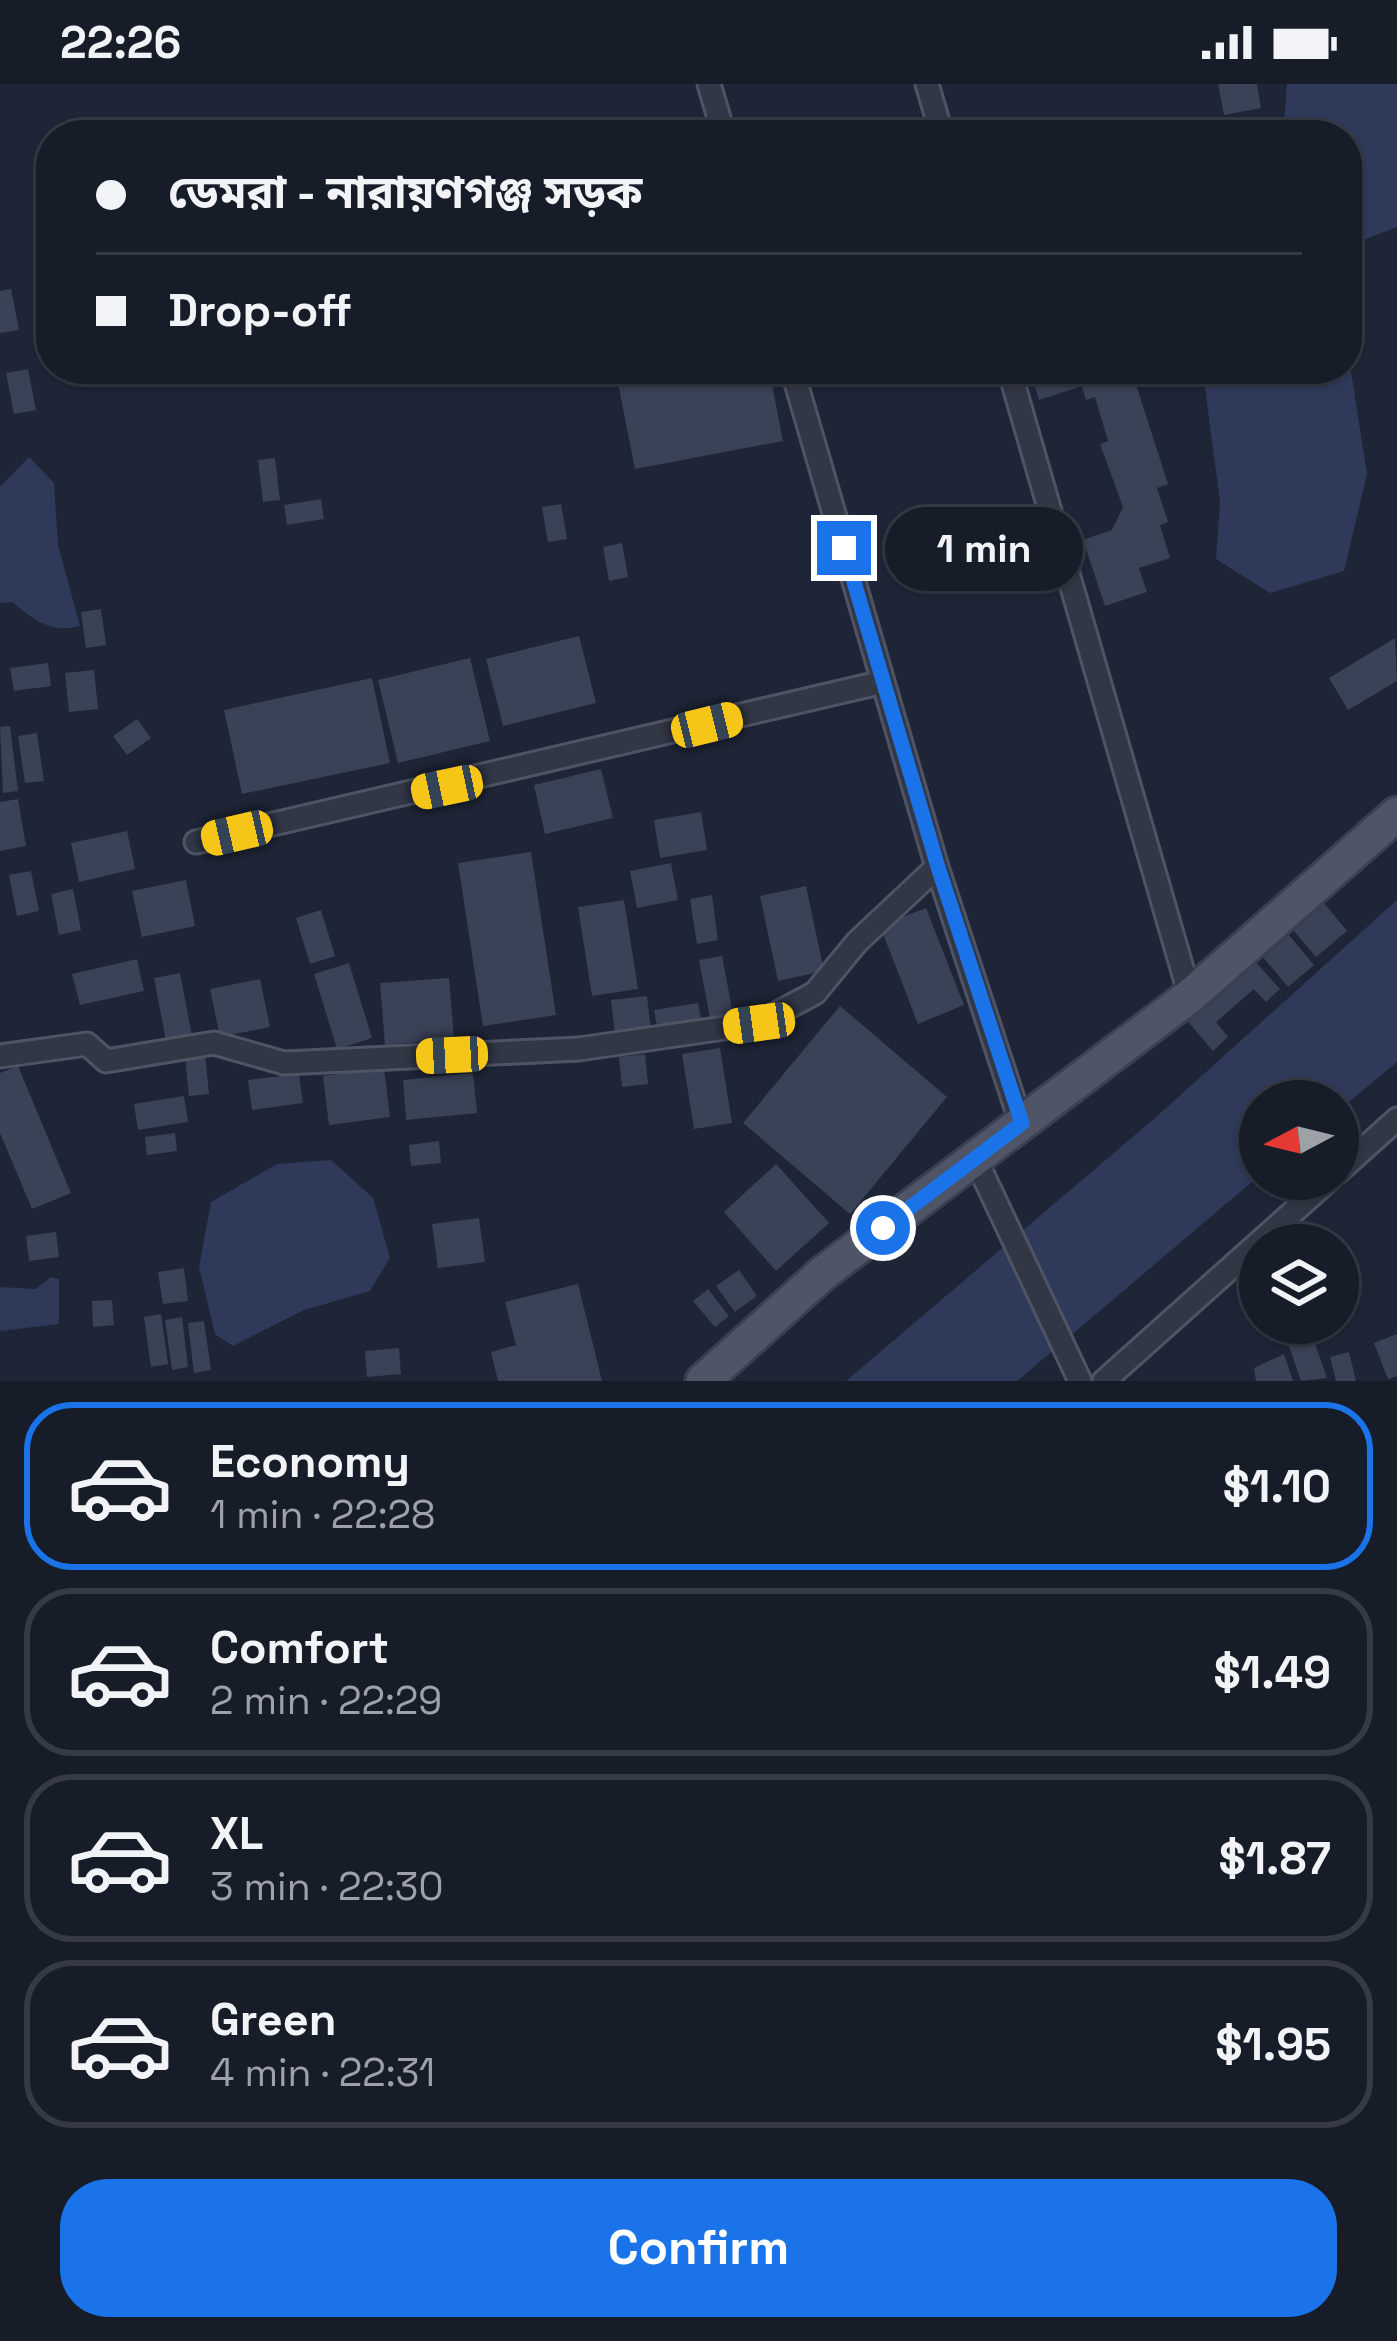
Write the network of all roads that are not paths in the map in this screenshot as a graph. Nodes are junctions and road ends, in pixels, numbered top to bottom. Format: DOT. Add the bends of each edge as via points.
graph roads {
  1 [pos="709,84"];
  2 [pos="927,84"];
  3 [pos="720,120"];
  4 [pos="938,120"];
  5 [pos="796,384"];
  6 [pos="1013,384"];
  7 [pos="884,682"];
  8 [pos="1397,814"];
  9 [pos="196,842"];
  10 [pos="938,867"];
  11 [pos="1190,996"];
  12 [pos="0,1056"];
  13 [pos="1397,1119"];
  14 [pos="1022,1123"];
  15 [pos="1359,1153"];
  16 [pos="975,1158"];
  17 [pos="1307,1200"];
  18 [pos="703,1381"];
  19 [pos="1080,1381"];
  20 [pos="1104,1381"];
  1 -- 3 [label="street"];
  2 -- 4 [label="street"];
  5 -- 7 [label="street"];
  6 -- 11 [label="street"];
  7 -- 9 [label="street"];
  7 -- 10 [label="street"];
  8 -- 11 [label="main road"];
  10 -- 12 [label="street" via="815,993 759,1023 579,1049 307,1062 214,1043 106,1061 87,1044"];
  10 -- 14 [label="street"];
  11 -- 14 [label="main road"];
  13 -- 15 [label="street"];
  14 -- 16 [label="main road"];
  16 -- 18 [label="main road" via="822,1274"];
  16 -- 19 [label="street"];
  17 -- 20 [label="street"];
}
